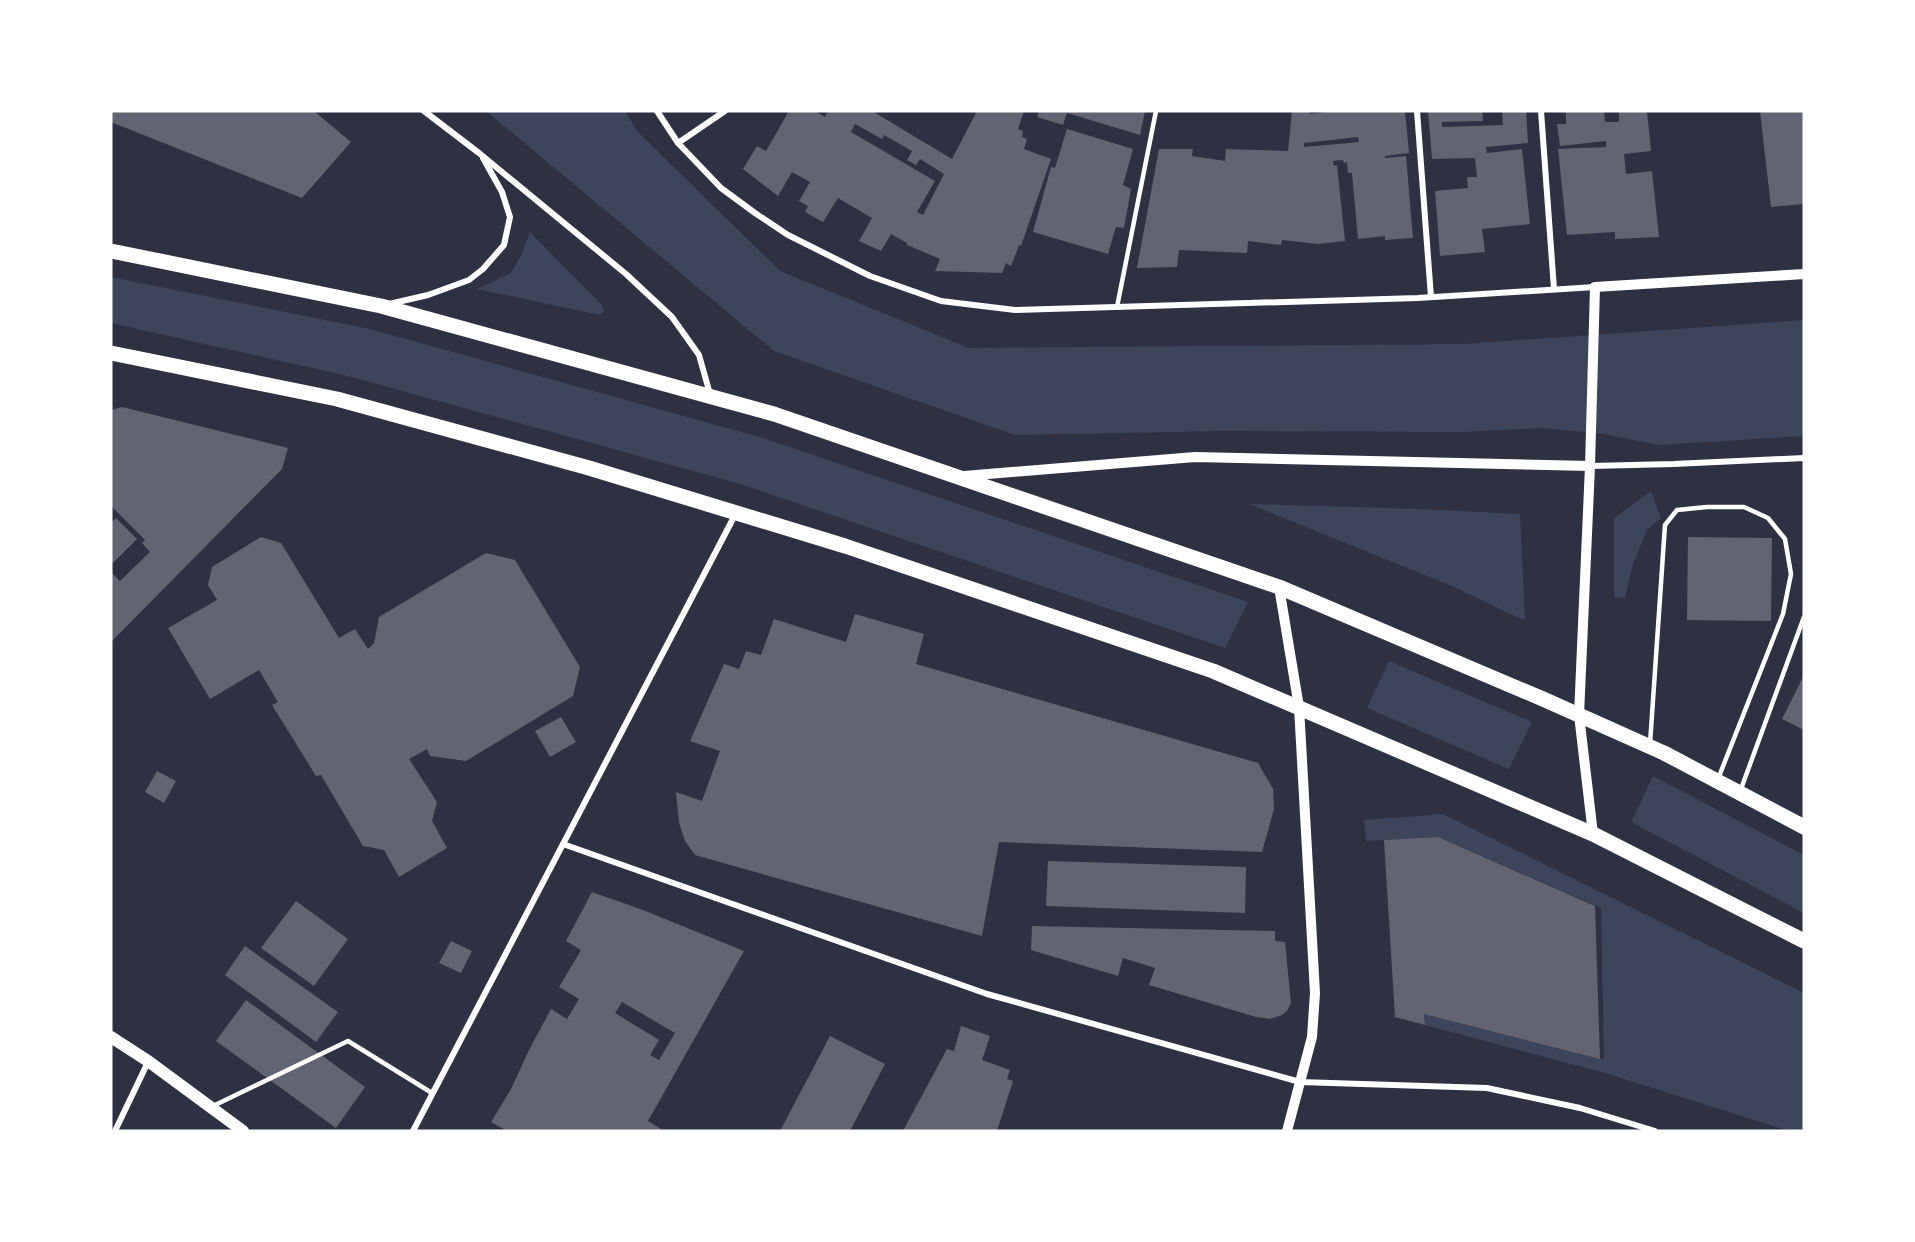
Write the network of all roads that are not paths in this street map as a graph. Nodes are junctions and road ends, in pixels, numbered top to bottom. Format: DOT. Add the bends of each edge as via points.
graph roads {
  1 [pos="424,111"];
  2 [pos="657,111"];
  3 [pos="725,111"];
  4 [pos="1156,111"];
  5 [pos="1417,111"];
  6 [pos="1541,111"];
  7 [pos="678,143"];
  8 [pos="479,153"];
  9 [pos="111,251"];
  10 [pos="1804,274"];
  11 [pos="1595,287"];
  12 [pos="1554,290"];
  13 [pos="1431,297"];
  14 [pos="381,306"];
  15 [pos="1118,307"];
  16 [pos="111,353"];
  17 [pos="711,397"];
  18 [pos="1804,458"];
  19 [pos="1590,466"];
  20 [pos="956,477"];
  21 [pos="735,513"];
  22 [pos="1279,587"];
  23 [pos="1804,617"];
  24 [pos="1299,707"];
  25 [pos="1579,715"];
  26 [pos="1650,747"];
  27 [pos="1717,781"];
  28 [pos="1739,793"];
  29 [pos="1804,827"];
  30 [pos="1593,834"];
  31 [pos="563,844"];
  32 [pos="1804,941"];
  33 [pos="111,1037"];
  34 [pos="148,1061"];
  35 [pos="1300,1082"];
  36 [pos="432,1093"];
  37 [pos="211,1107"];
  38 [pos="115,1131"];
  39 [pos="243,1131"];
  40 [pos="413,1131"];
  41 [pos="1287,1131"];
  42 [pos="1655,1131"];
  1 -- 8 [label="street"];
  2 -- 7 [label="street"];
  3 -- 7 [label="street"];
  4 -- 15 [label="lane"];
  5 -- 13 [label="street"];
  6 -- 12 [label="street"];
  7 -- 15 [label="street" via="721,188 755,213 788,235 870,276 941,302 1016,310"];
  8 -- 14 [label="street" via="502,192 510,217 504,245 469,280"];
  8 -- 17 [label="street" via="672,317 699,354"];
  9 -- 14 [label="main road"];
  10 -- 11 [label="street"];
  11 -- 12 [label="street"];
  11 -- 19 [label="street"];
  12 -- 13 [label="street"];
  13 -- 15 [label="street"];
  14 -- 17 [label="main road"];
  16 -- 21 [label="main road" via="337,399 589,468"];
  17 -- 20 [label="main road" via="774,414"];
  18 -- 19 [label="street"];
  19 -- 20 [label="street" via="1195,457"];
  19 -- 25 [label="street"];
  20 -- 22 [label="main road"];
  21 -- 24 [label="main road" via="845,546 1193,664"];
  21 -- 31 [label="street"];
  22 -- 24 [label="street"];
  22 -- 25 [label="main road"];
  23 -- 28 [label="lane"];
  24 -- 30 [label="main road"];
  24 -- 35 [label="street" via="1315,993 1312,1037"];
  25 -- 26 [label="main road"];
  25 -- 30 [label="street"];
  26 -- 27 [label="main road"];
  26 -- 27 [label="lane" via="1665,525 1677,510 1744,507 1768,518 1785,539 1791,574 1783,614"];
  27 -- 28 [label="main road"];
  28 -- 29 [label="main road"];
  30 -- 32 [label="main road"];
  31 -- 35 [label="street" via="987,994"];
  31 -- 36 [label="street"];
  33 -- 34 [label="main road"];
  34 -- 37 [label="main road"];
  34 -- 38 [label="street"];
  35 -- 41 [label="street"];
  35 -- 42 [label="street" via="1487,1089 1580,1108"];
  36 -- 37 [label="lane" via="348,1041"];
  36 -- 40 [label="street"];
  37 -- 39 [label="main road"];
}
